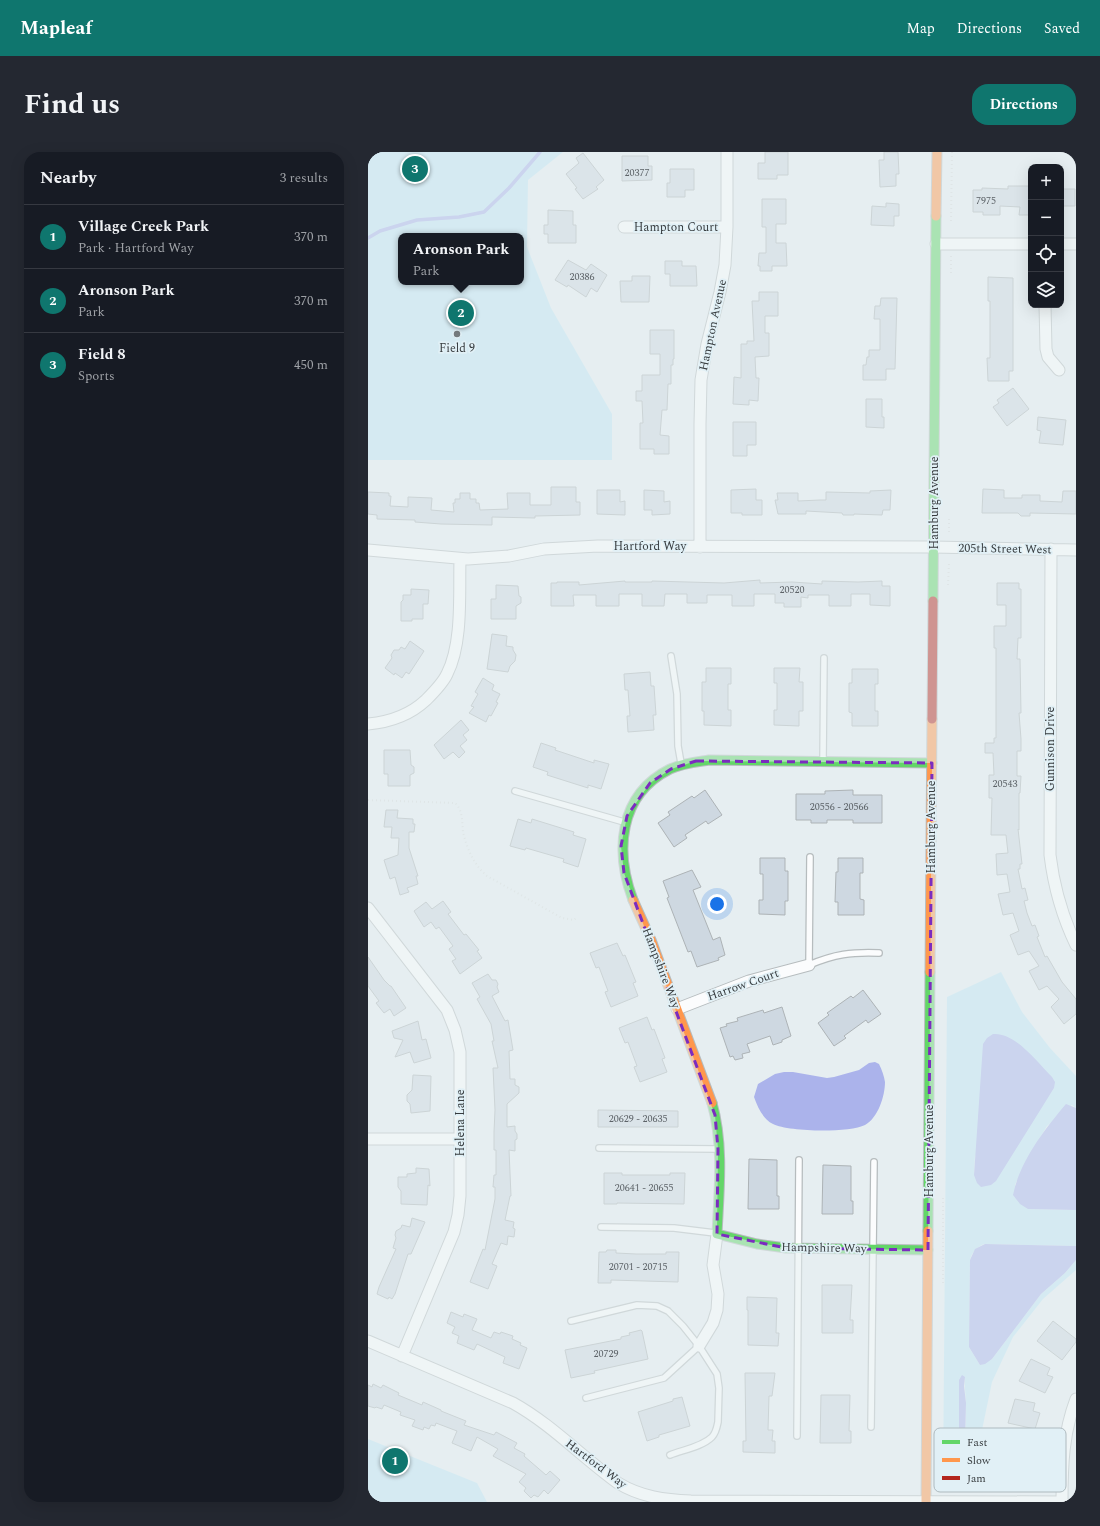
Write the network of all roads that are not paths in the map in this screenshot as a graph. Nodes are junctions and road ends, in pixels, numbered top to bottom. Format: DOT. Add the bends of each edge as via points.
graph roads {
  1 [pos="727,152"];
  2 [pos="937,152"];
  3 [pos="624,227"];
  4 [pos="727,227"];
  5 [pos="936,244"];
  6 [pos="1028,244"];
  7 [pos="1064,244"];
  8 [pos="1076,244"];
  9 [pos="1045,308"];
  10 [pos="1059,370"];
  11 [pos="700,547"];
  12 [pos="933,548"];
  13 [pos="1051,549"];
  14 [pos="368,550"];
  15 [pos="1076,550"];
  16 [pos="460,559"];
  17 [pos="671,656"];
  18 [pos="824,658"];
  19 [pos="368,724"];
  20 [pos="823,762"];
  21 [pos="932,763"];
  22 [pos="682,765"];
  23 [pos="515,791"];
  24 [pos="625,822"];
  25 [pos="810,857"];
  26 [pos="368,908"];
  27 [pos="1076,945"];
  28 [pos="879,953"];
  29 [pos="809,965"];
  30 [pos="677,1008"];
  31 [pos="368,1138"];
  32 [pos="460,1139"];
  33 [pos="599,1148"];
  34 [pos="718,1149"];
  35 [pos="799,1160"];
  36 [pos="874,1162"];
  37 [pos="602,1227"];
  38 [pos="717,1234"];
  39 [pos="798,1248"];
  40 [pos="873,1249"];
  41 [pos="928,1250"];
  42 [pos="571,1321"];
  43 [pos="368,1341"];
  44 [pos="699,1346"];
  45 [pos="402,1356"];
  46 [pos="586,1398"];
  47 [pos="1076,1399"];
  48 [pos="871,1427"];
  49 [pos="1066,1432"];
  50 [pos="796,1436"];
  51 [pos="670,1454"];
  52 [pos="1062,1492"];
  53 [pos="683,1501"];
  54 [pos="926,1502"];
  55 [pos="1062,1502"];
  1 -- 4 [label="street, Hampton Avenue"];
  2 -- 5 [label="street, Hamburg Avenue"];
  3 -- 4 [label="street, Hampton Court"];
  4 -- 11 [label="street, Hampton Avenue" via="724,278 707,344 701,380"];
  5 -- 6 [label="street"];
  5 -- 12 [label="street, Hamburg Avenue"];
  7 -- 8 [label="street"];
  9 -- 10 [label="street" via="1046,349 1048,357"];
  11 -- 12 [label="street, Hartford Way"];
  11 -- 16 [label="street, Hartford Way" via="572,547 509,556"];
  12 -- 13 [label="street, 205th Street West"];
  12 -- 21 [label="street, Hamburg Avenue"];
  13 -- 15 [label="street, 205th Street West"];
  13 -- 27 [label="street, Gunnison Drive" via="1050,855 1058,900"];
  14 -- 16 [label="street, Hartford Way"];
  16 -- 19 [label="street" via="457,642 447,675 428,698 408,713"];
  17 -- 22 [label="lane" via="677,694 678,746"];
  18 -- 20 [label="lane"];
  20 -- 21 [label="street, Hampshire Way"];
  20 -- 22 [label="street, Hampshire Way" via="709,760"];
  21 -- 41 [label="street, Hamburg Avenue"];
  22 -- 24 [label="street, Hampshire Way" via="666,771 650,783 636,799"];
  23 -- 24 [label="lane"];
  24 -- 30 [label="street, Hampshire Way" via="621,846 624,873"];
  25 -- 29 [label="lane"];
  26 -- 32 [label="street, Helena Lane" via="442,1004 453,1023 460,1056"];
  28 -- 29 [label="lane" via="839,954"];
  29 -- 30 [label="street, Harrow Court" via="749,981"];
  30 -- 34 [label="street, Hampshire Way" via="712,1106 717,1126"];
  31 -- 32 [label="street"];
  32 -- 45 [label="street, Helena Lane" via="460,1196 457,1220"];
  33 -- 34 [label="lane"];
  34 -- 38 [label="street, Hampshire Way"];
  35 -- 39 [label="lane"];
  36 -- 40 [label="lane"];
  37 -- 38 [label="lane" via="674,1228"];
  38 -- 39 [label="street, Hampshire Way" via="757,1244"];
  38 -- 44 [label="street" via="713,1265 718,1294 717,1310 713,1323"];
  39 -- 40 [label="street, Hampshire Way"];
  39 -- 50 [label="lane"];
  40 -- 41 [label="street, Hampshire Way"];
  40 -- 48 [label="lane"];
  41 -- 54 [label="street, Hamburg Avenue"];
  42 -- 44 [label="lane" via="637,1305 657,1306 671,1314"];
  43 -- 45 [label="street, Hartford Way"];
  44 -- 46 [label="lane" via="664,1378"];
  44 -- 51 [label="lane" via="713,1366 718,1381 717,1428 711,1438"];
  45 -- 53 [label="street, Hartford Way" via="513,1403 542,1422 608,1476 627,1488 650,1497"];
  47 -- 49 [label="street"];
  52 -- 55 [label="street"];
  53 -- 54 [label="street, Hartford Way"];
  54 -- 55 [label="street, Hartford Way"];
}
